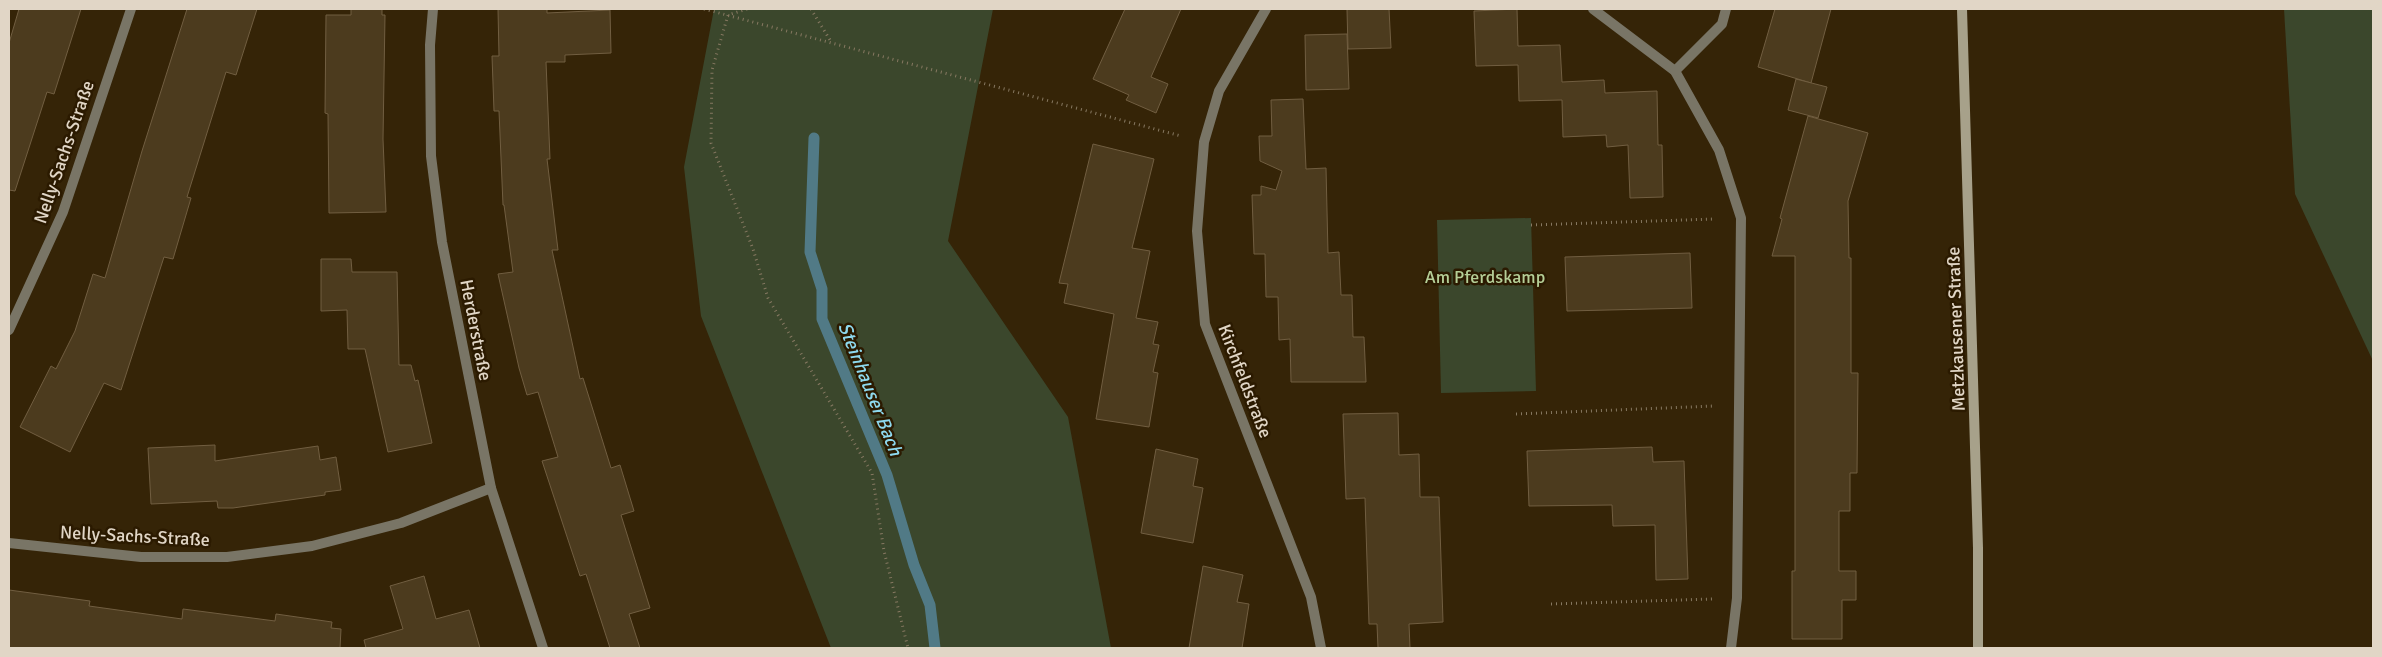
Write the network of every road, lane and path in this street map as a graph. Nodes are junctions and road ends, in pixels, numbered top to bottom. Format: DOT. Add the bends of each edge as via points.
graph roads {
  1 [pos="131,9"];
  2 [pos="433,9"];
  3 [pos="704,9"];
  4 [pos="747,9"];
  5 [pos="811,9"];
  6 [pos="1266,9"];
  7 [pos="1594,9"];
  8 [pos="1726,9"];
  9 [pos="1962,9"];
  10 [pos="728,15"];
  11 [pos="831,41"];
  12 [pos="1675,71"];
  13 [pos="1204,142"];
  14 [pos="1741,218"];
  15 [pos="1531,225"];
  16 [pos="9,330"];
  17 [pos="1740,405"];
  18 [pos="1516,414"];
  19 [pos="491,488"];
  20 [pos="9,543"];
  21 [pos="1737,598"];
  22 [pos="1550,604"];
  23 [pos="543,648"];
  24 [pos="908,648"];
  25 [pos="1321,648"];
  26 [pos="1731,648"];
  27 [pos="1978,648"];
  1 -- 16 [label="street, Nelly-Sachs-Straße" via="63,212"];
  2 -- 19 [label="street, Herderstraße" via="430,45 431,156 442,242"];
  3 -- 10 [label="path"];
  4 -- 10 [label="path"];
  5 -- 11 [label="path"];
  6 -- 13 [label="street, Kirchfeldstraße" via="1219,91"];
  7 -- 12 [label="street"];
  8 -- 12 [label="street" via="1722,24"];
  9 -- 27 [label="main road, Metzkausener Straße" via="1976,450"];
  10 -- 11 [label="path"];
  10 -- 24 [label="path" via="712,70 711,144 753,249 768,298 872,473 884,551"];
  11 -- 13 [label="path"];
  12 -- 14 [label="street" via="1718,150"];
  13 -- 25 [label="street, Kirchfeldstraße" via="1197,230 1205,324 1311,597"];
  14 -- 15 [label="path"];
  14 -- 17 [label="street"];
  17 -- 18 [label="path"];
  17 -- 21 [label="street"];
  19 -- 20 [label="street, Nelly-Sachs-Straße" via="401,523 312,546 227,557 141,557"];
  19 -- 23 [label="street, Herderstraße"];
  21 -- 22 [label="path"];
  21 -- 26 [label="street"];
}
